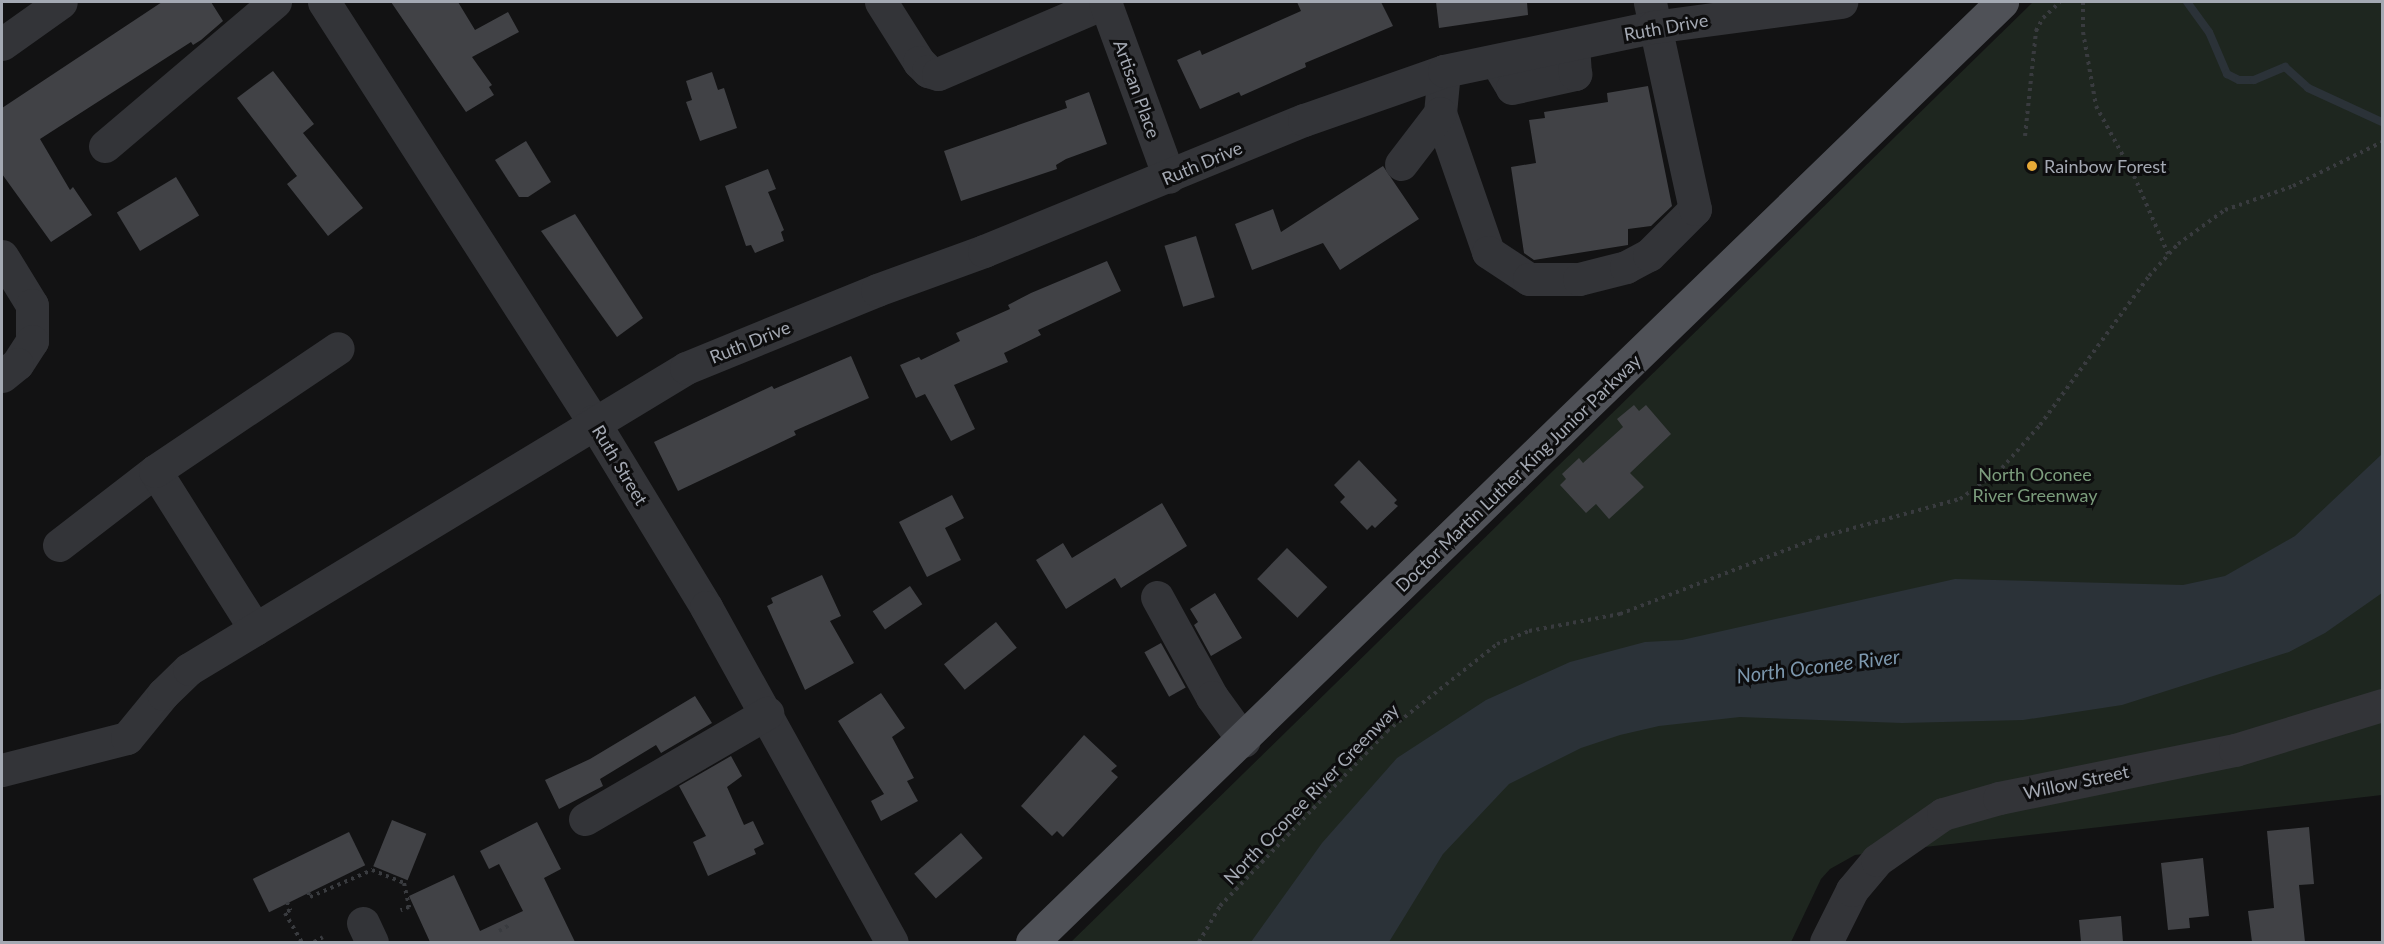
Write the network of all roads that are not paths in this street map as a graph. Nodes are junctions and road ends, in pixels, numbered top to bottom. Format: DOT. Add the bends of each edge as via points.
graph roads {
  1 [pos="60,2"];
  2 [pos="275,2"];
  3 [pos="324,2"];
  4 [pos="881,2"];
  5 [pos="1105,2"];
  6 [pos="1841,2"];
  7 [pos="2001,2"];
  8 [pos="1651,14"];
  9 [pos="2,44"];
  10 [pos="1444,71"];
  11 [pos="1440,113"];
  12 [pos="105,146"];
  13 [pos="1401,164"];
  14 [pos="1169,177"];
  15 [pos="2,256"];
  16 [pos="338,348"];
  17 [pos="9,370"];
  18 [pos="593,421"];
  19 [pos="155,471"];
  20 [pos="59,544"];
  21 [pos="1157,597"];
  22 [pos="255,629"];
  23 [pos="2382,705"];
  24 [pos="767,713"];
  25 [pos="1244,741"];
  26 [pos="2,770"];
  27 [pos="585,819"];
  28 [pos="892,942"];
  29 [pos="1032,942"];
  30 [pos="1826,942"];
  1 -- 9 [label="street"];
  2 -- 12 [label="street"];
  3 -- 18 [label="street, Ruth Street"];
  4 -- 5 [label="street" via="919,62 938,74"];
  5 -- 14 [label="street, Artisan Place"];
  6 -- 8 [label="street, Ruth Drive"];
  7 -- 25 [label="main road, Doctor Martin Luther King Junior Parkway"];
  8 -- 10 [label="street, Ruth Drive" via="1572,45"];
  8 -- 11 [label="street" via="1695,209 1649,255 1626,267 1555,281 1528,279 1504,267 1488,252 1481,238"];
  10 -- 11 [label="street"];
  10 -- 14 [label="street, Ruth Drive" via="1304,120"];
  11 -- 13 [label="street"];
  14 -- 18 [label="street, Ruth Drive" via="686,368"];
  15 -- 17 [label="street" via="33,305 32,340"];
  16 -- 19 [label="street"];
  18 -- 22 [label="street, Ruth Drive"];
  18 -- 24 [label="street, Ruth Street"];
  19 -- 20 [label="street"];
  19 -- 22 [label="street"];
  21 -- 25 [label="street" via="1212,697"];
  22 -- 26 [label="street, Ruth Drive" via="189,669 127,738 117,744"];
  23 -- 30 [label="street, Willow Street" via="2235,750 1999,798 1943,814 1877,860 1852,890"];
  24 -- 27 [label="street"];
  24 -- 28 [label="street, Ruth Street"];
  25 -- 29 [label="main road, Doctor Martin Luther King Junior Parkway"];
}
